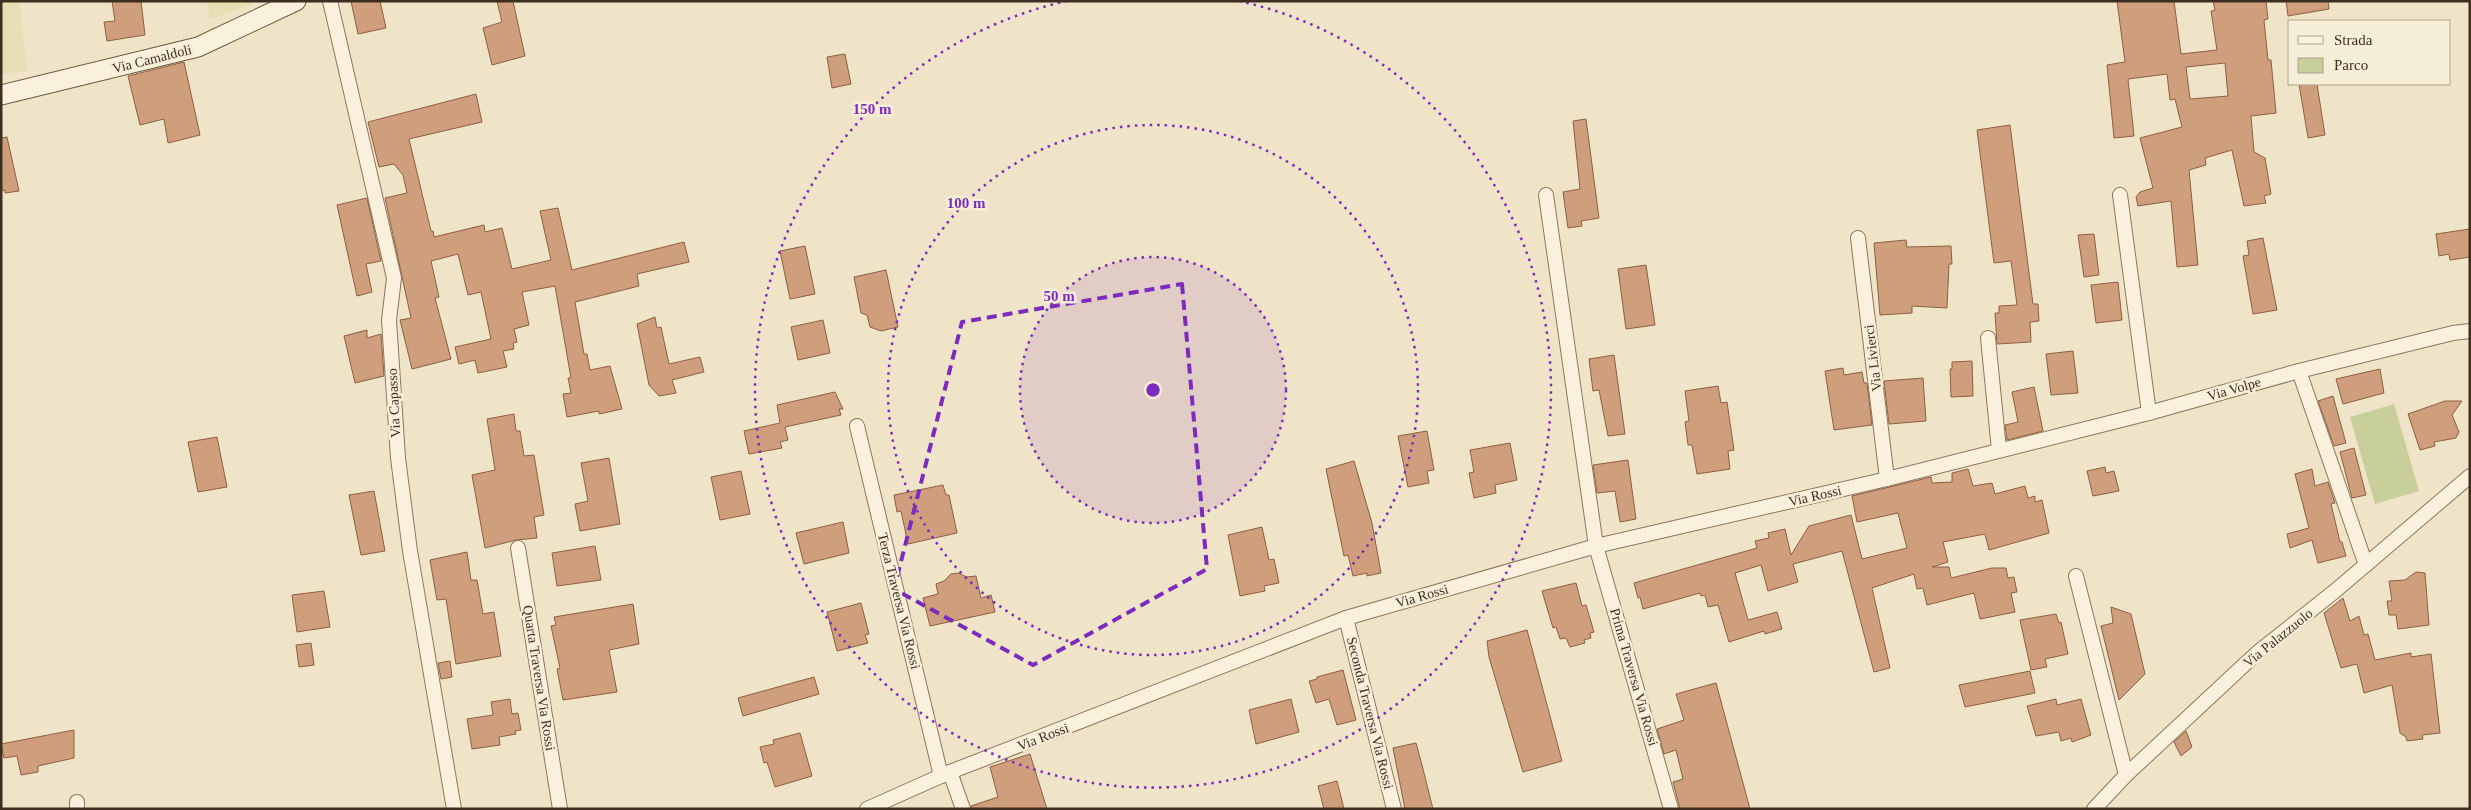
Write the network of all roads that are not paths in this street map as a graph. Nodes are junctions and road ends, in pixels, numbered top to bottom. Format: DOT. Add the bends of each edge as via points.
graph roads {
  1 [pos="296,1"];
  2 [pos="330,1"];
  3 [pos="1,95"];
  4 [pos="1546,195"];
  5 [pos="2120,195"];
  6 [pos="1858,238"];
  7 [pos="2470,331"];
  8 [pos="1988,338"];
  9 [pos="2299,371"];
  10 [pos="2149,413"];
  11 [pos="857,426"];
  12 [pos="1999,450"];
  13 [pos="2470,476"];
  14 [pos="1887,479"];
  15 [pos="1596,546"];
  16 [pos="518,548"];
  17 [pos="2366,565"];
  18 [pos="2076,576"];
  19 [pos="1346,618"];
  20 [pos="946,774"];
  21 [pos="2126,775"];
  22 [pos="454,809"];
  23 [pos="560,809"];
  24 [pos="867,809"];
  25 [pos="963,809"];
  26 [pos="1394,809"];
  27 [pos="1672,809"];
  28 [pos="2094,809"];
  1 -- 3 [label="street, Via Camaldoli" via="198,47"];
  2 -- 22 [label="street, Via Capasso" via="394,278 390,320 398,458 410,551"];
  4 -- 15 [label="street, Prima Traversa Via Rossi"];
  5 -- 10 [label="street"];
  6 -- 14 [label="street, Via Livierci"];
  7 -- 9 [label="street, Via Volpe"];
  8 -- 12 [label="street"];
  9 -- 10 [label="street, Via Volpe"];
  9 -- 17 [label="street"];
  10 -- 12 [label="street, Via Volpe"];
  11 -- 20 [label="street, Terza Traversa Via Rossi"];
  12 -- 14 [label="street, Via Rossi"];
  13 -- 17 [label="street, Via Palazzuolo"];
  14 -- 15 [label="street, Via Rossi"];
  15 -- 19 [label="street, Via Rossi"];
  15 -- 27 [label="street, Prima Traversa Via Rossi"];
  16 -- 23 [label="street, Quarta Traversa Via Rossi"];
  17 -- 21 [label="street, Via Palazzuolo" via="2256,653"];
  18 -- 21 [label="street"];
  19 -- 20 [label="street, Via Rossi"];
  19 -- 26 [label="street, Seconda Traversa Via Rossi"];
  20 -- 24 [label="street, Via Rossi"];
  20 -- 25 [label="street, Terza Traversa Via Rossi"];
  21 -- 28 [label="street, Via Palazzuolo"];
}
